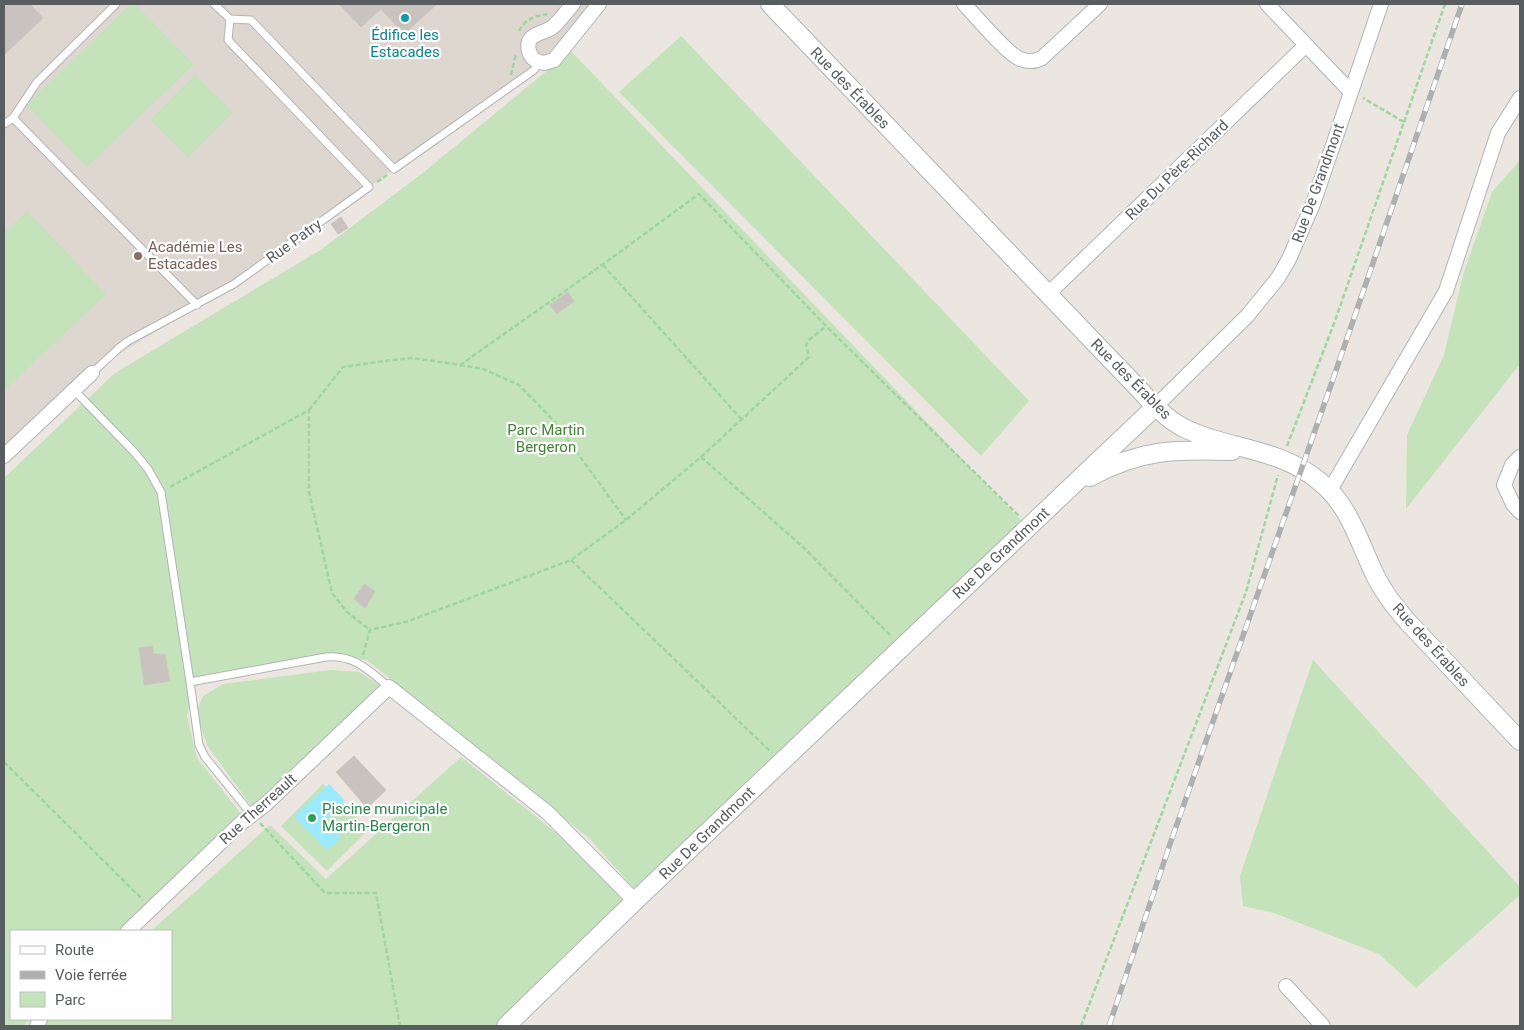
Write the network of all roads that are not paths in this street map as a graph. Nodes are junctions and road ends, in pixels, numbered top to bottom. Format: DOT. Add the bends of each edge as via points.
graph roads {
  1 [pos="116,4"];
  2 [pos="214,4"];
  3 [pos="573,4"];
  4 [pos="599,4"];
  5 [pos="770,4"];
  6 [pos="964,4"];
  7 [pos="1100,4"];
  8 [pos="1267,4"];
  9 [pos="1381,4"];
  10 [pos="230,19"];
  11 [pos="1306,45"];
  12 [pos="539,62"];
  13 [pos="1350,91"];
  14 [pos="1520,98"];
  15 [pos="13,118"];
  16 [pos="4,124"];
  17 [pos="1048,294"];
  18 [pos="197,305"];
  19 [pos="92,373"];
  20 [pos="74,390"];
  21 [pos="1156,406"];
  22 [pos="1264,452"];
  23 [pos="4,456"];
  24 [pos="1520,457"];
  25 [pos="1070,488"];
  26 [pos="1330,490"];
  27 [pos="1520,512"];
  28 [pos="190,682"];
  29 [pos="389,687"];
  30 [pos="1520,741"];
  31 [pos="252,815"];
  32 [pos="635,901"];
  33 [pos="129,930"];
  34 [pos="1286,986"];
  35 [pos="506,1026"];
  36 [pos="1323,1026"];
  1 -- 15 [label="lane" via="37,82"];
  2 -- 10 [label="lane"];
  3 -- 12 [label="street" via="554,26 536,34 530,41 529,51"];
  4 -- 12 [label="street" via="554,60"];
  5 -- 17 [label="street, Rue des Érables"];
  6 -- 7 [label="street" via="1014,56 1032,62 1042,58"];
  8 -- 11 [label="street"];
  9 -- 13 [label="street, Rue De Grandmont"];
  10 -- 12 [label="lane" via="251,20 394,169 534,70"];
  10 -- 18 [label="lane, Rue Patry" via="228,40 370,187 234,284"];
  11 -- 13 [label="street"];
  11 -- 17 [label="street, Rue Du Père-Richard"];
  13 -- 21 [label="street, Rue De Grandmont" via="1309,214 1278,278 1236,329"];
  14 -- 26 [label="street" via="1498,134 1446,291"];
  15 -- 16 [label="lane"];
  15 -- 18 [label="lane"];
  17 -- 21 [label="street, Rue des Érables"];
  18 -- 19 [label="lane, Rue Patry" via="128,341"];
  19 -- 20 [label="street, Rue Patry"];
  20 -- 23 [label="street, Rue Patry"];
  20 -- 28 [label="lane" via="135,453 161,492"];
  21 -- 22 [label="street, Rue des Érables" via="1188,430"];
  21 -- 25 [label="street, Rue De Grandmont"];
  22 -- 25 [label="street" via="1178,450 1151,453 1109,467"];
  22 -- 26 [label="street, Rue des Érables" via="1311,474"];
  24 -- 27 [label="street" via="1512,465 1504,485"];
  25 -- 32 [label="street, Rue De Grandmont"];
  26 -- 30 [label="street, Rue des Érables" via="1394,606"];
  28 -- 29 [label="lane" via="326,657 344,658 361,665"];
  28 -- 31 [label="lane" via="199,745 204,757"];
  29 -- 31 [label="street, Rue Therreault"];
  29 -- 32 [label="street" via="548,813"];
  31 -- 33 [label="street, Rue Therreault"];
  32 -- 35 [label="street, Rue De Grandmont"];
  34 -- 36 [label="street"];
}
